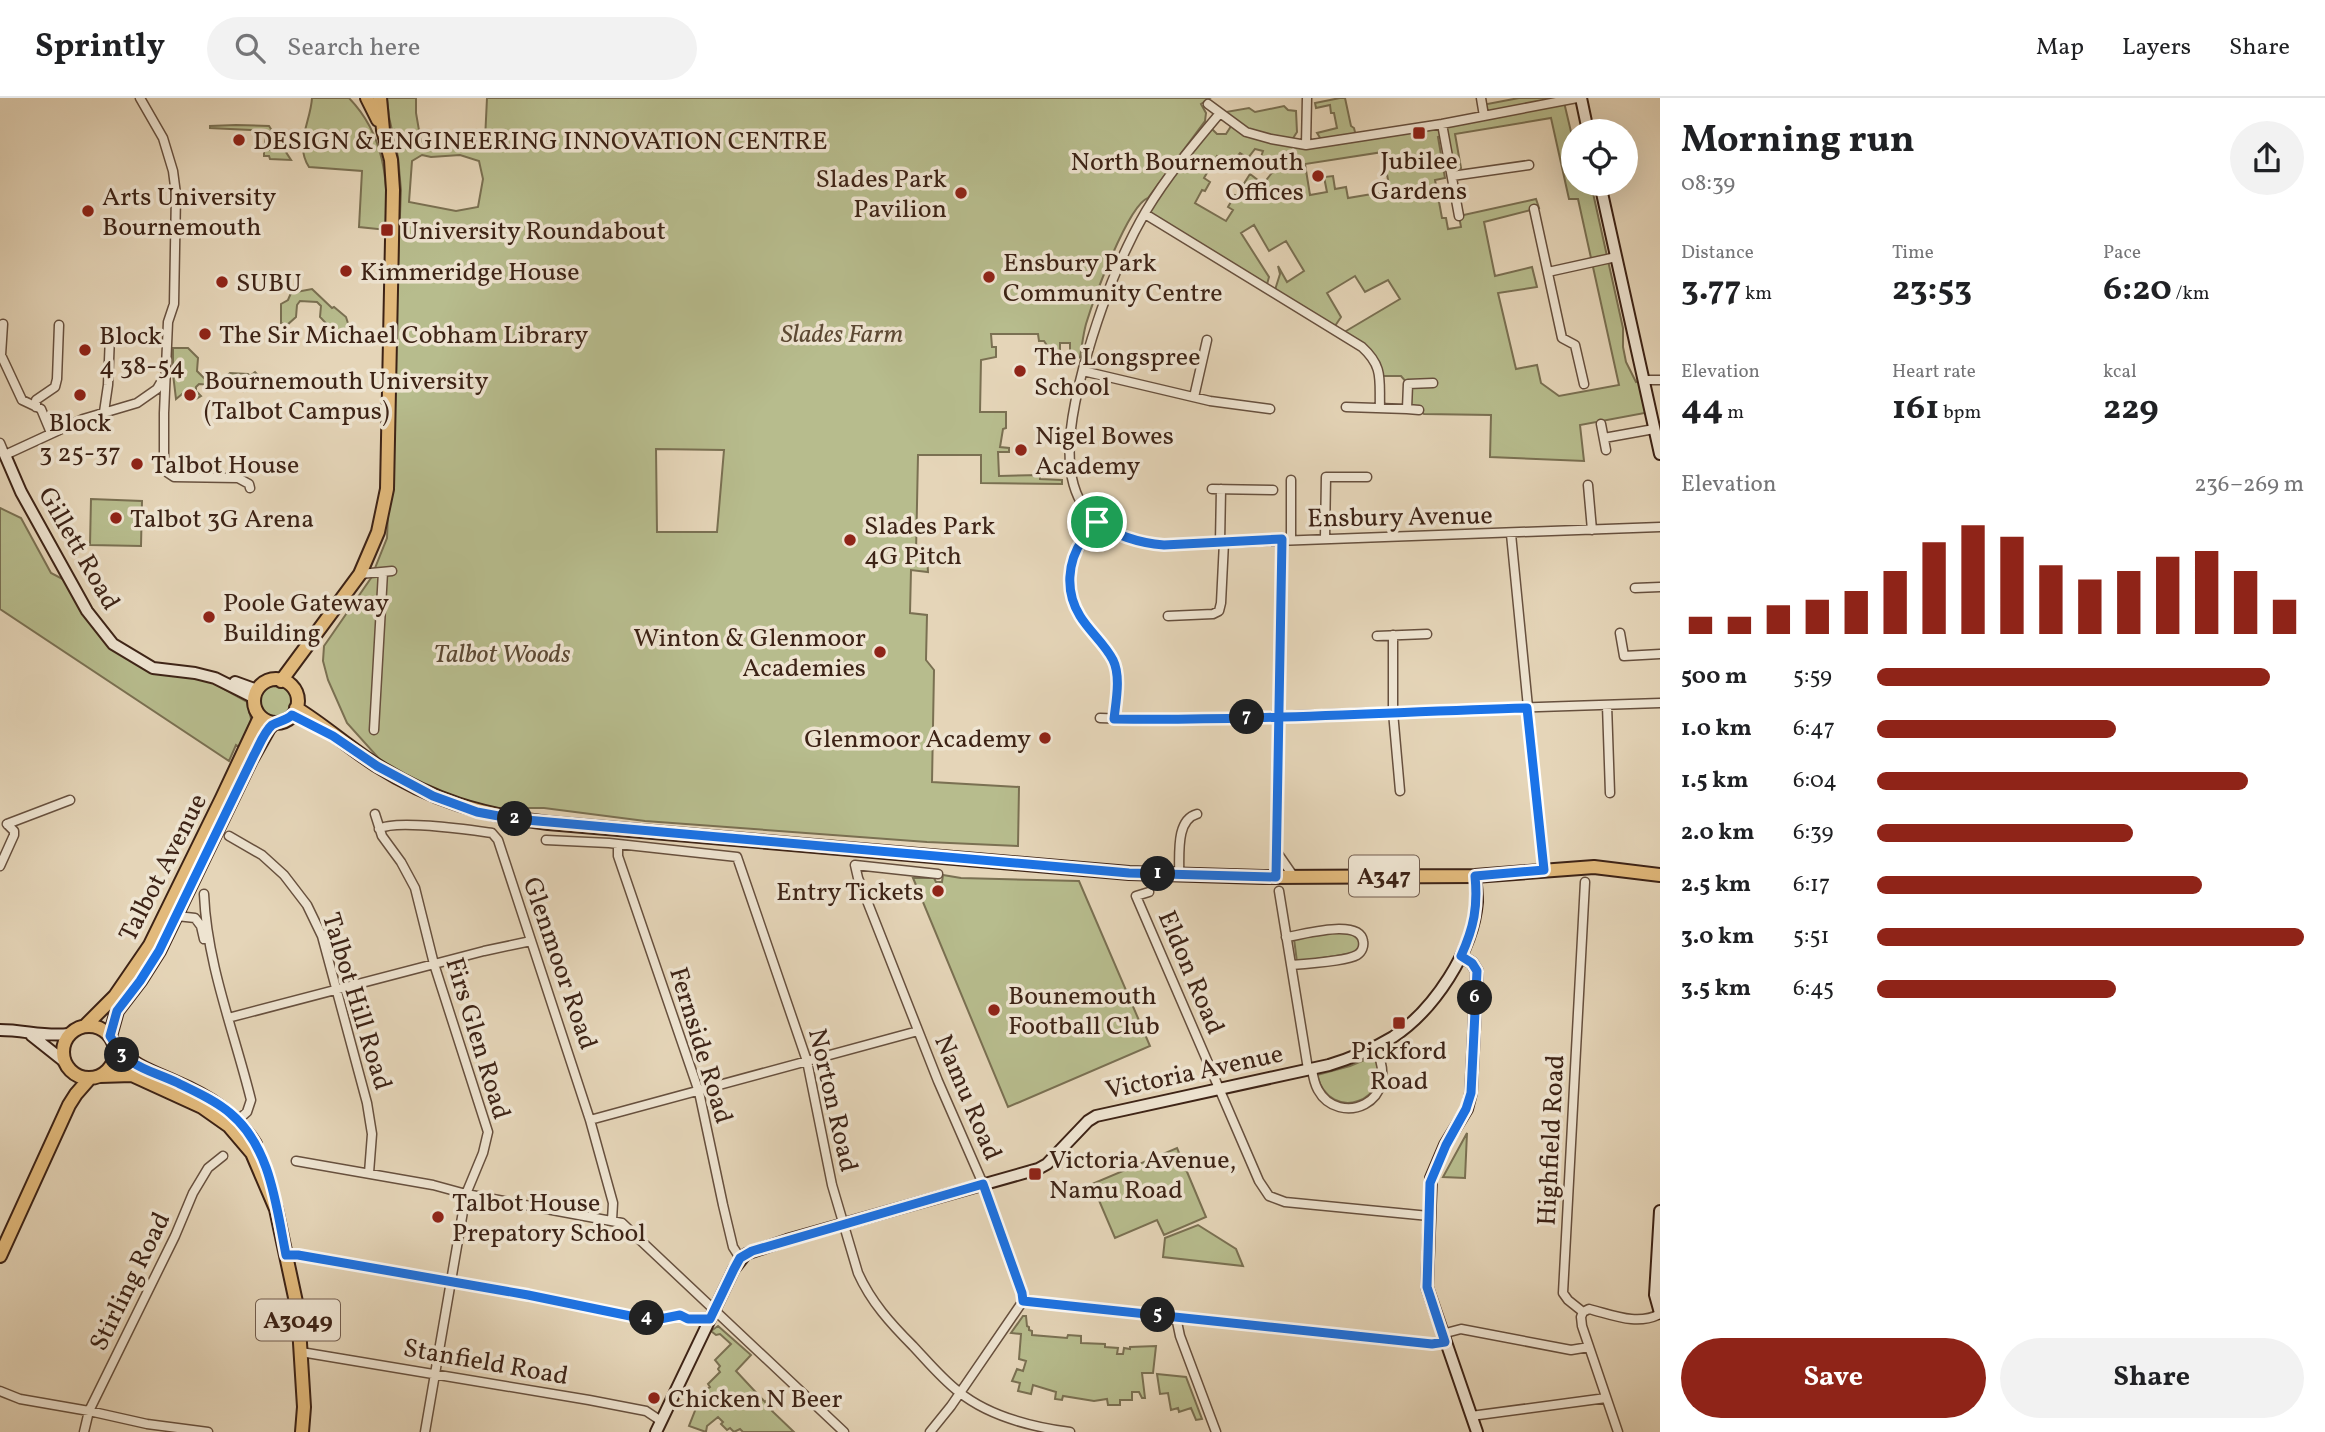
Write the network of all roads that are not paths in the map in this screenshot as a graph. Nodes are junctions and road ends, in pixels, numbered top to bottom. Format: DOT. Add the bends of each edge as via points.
graph roads {
  1 [pos="367,98"];
  2 [pos="380,98"];
  3 [pos="1307,98"];
  4 [pos="1480,98"];
  5 [pos="1579,98"];
  6 [pos="142,99"];
  7 [pos="1208,104"];
  8 [pos="1220,113"];
  9 [pos="1484,116"];
  10 [pos="1585,119"];
  11 [pos="1442,124"];
  12 [pos="383,130"];
  13 [pos="1306,145"];
  14 [pos="1529,165"];
  15 [pos="1452,176"];
  16 [pos="1603,196"];
  17 [pos="1534,209"];
  18 [pos="1145,214"];
  19 [pos="1459,216"];
  20 [pos="1616,257"];
  21 [pos="1548,272"];
  22 [pos="2,324"];
  23 [pos="59,325"];
  24 [pos="110,336"];
  25 [pos="1207,340"];
  26 [pos="1083,371"];
  27 [pos="166,373"];
  28 [pos="1643,380"];
  29 [pos="1660,380"];
  30 [pos="1433,383"];
  31 [pos="1584,384"];
  32 [pos="1194,397"];
  33 [pos="36,407"];
  34 [pos="1346,407"];
  35 [pos="1380,408"];
  36 [pos="1269,409"];
  37 [pos="1407,409"];
  38 [pos="1419,410"];
  39 [pos="104,412"];
  40 [pos="1601,424"];
  41 [pos="1654,429"];
  42 [pos="51,433"];
  43 [pos="1604,438"];
  44 [pos="0,443"];
  45 [pos="1606,450"];
  46 [pos="1660,454"];
  47 [pos="5,455"];
  48 [pos="1367,477"];
  49 [pos="1291,480"];
  50 [pos="1588,485"];
  51 [pos="250,488"];
  52 [pos="1273,490"];
  53 [pos="1097,522"];
  54 [pos="1660,527"];
  55 [pos="1592,530"];
  56 [pos="1511,534"];
  57 [pos="1325,538"];
  58 [pos="1287,539"];
  59 [pos="1222,542"];
  60 [pos="360,574"];
  61 [pos="1660,587"];
  62 [pos="1635,588"];
  63 [pos="1168,616"];
  64 [pos="1620,633"];
  65 [pos="1426,634"];
  66 [pos="1393,635"];
  67 [pos="1377,636"];
  68 [pos="1660,654"];
  69 [pos="286,683"];
  70 [pos="255,693"];
  71 [pos="1660,703"];
  72 [pos="1607,705"];
  73 [pos="1527,708"];
  74 [pos="294,712"];
  75 [pos="1393,712"];
  76 [pos="1280,716"];
  77 [pos="260,717"];
  78 [pos="1100,718"];
  79 [pos="1114,719"];
  80 [pos="274,723"];
  81 [pos="374,730"];
  82 [pos="1400,792"];
  83 [pos="1609,793"];
  84 [pos="70,800"];
  85 [pos="375,814"];
  86 [pos="1197,814"];
  87 [pos="3,823"];
  88 [pos="379,829"];
  89 [pos="229,836"];
  90 [pos="546,840"];
  91 [pos="618,844"];
  92 [pos="1276,851"];
  93 [pos="0,866"];
  94 [pos="1544,870"];
  95 [pos="938,874"];
  96 [pos="1641,874"];
  97 [pos="1179,875"];
  98 [pos="1660,875"];
  99 [pos="1475,876"];
  100 [pos="1276,877"];
  101 [pos="1293,877"];
  102 [pos="1585,882"];
  103 [pos="1660,884"];
  104 [pos="1279,891"];
  105 [pos="1149,892"];
  106 [pos="204,894"];
  107 [pos="177,916"];
  108 [pos="1286,937"];
  109 [pos="531,941"];
  110 [pos="1461,956"];
  111 [pos="434,964"];
  112 [pos="213,965"];
  113 [pos="1291,965"];
  114 [pos="336,990"];
  115 [pos="228,1018"];
  116 [pos="85,1026"];
  117 [pos="0,1030"];
  118 [pos="918,1031"];
  119 [pos="69,1034"];
  120 [pos="32,1035"];
  121 [pos="112,1041"];
  122 [pos="1375,1047"];
  123 [pos="807,1061"];
  124 [pos="68,1067"];
  125 [pos="1310,1069"];
  126 [pos="95,1077"];
  127 [pos="1219,1089"];
  128 [pos="699,1092"];
  129 [pos="69,1105"];
  130 [pos="238,1120"];
  131 [pos="590,1120"];
  132 [pos="223,1156"];
  133 [pos="296,1161"];
  134 [pos="369,1173"];
  135 [pos="983,1184"];
  136 [pos="466,1194"];
  137 [pos="276,1209"];
  138 [pos="1660,1211"];
  139 [pos="1429,1216"];
  140 [pos="612,1220"];
  141 [pos="843,1224"];
  142 [pos="286,1255"];
  143 [pos="0,1256"];
  144 [pos="740,1258"];
  145 [pos="452,1282"];
  146 [pos="1023,1301"];
  147 [pos="1583,1312"];
  148 [pos="712,1314"];
  149 [pos="1660,1314"];
  150 [pos="1176,1317"];
  151 [pos="1444,1338"];
  152 [pos="1589,1347"];
  153 [pos="301,1352"];
  154 [pos="435,1374"];
  155 [pos="0,1391"];
  156 [pos="960,1393"];
  157 [pos="1606,1398"];
  158 [pos="89,1411"];
  159 [pos="1471,1416"];
  160 [pos="660,1428"];
  161 [pos="193,1431"];
  162 [pos="84,1432"];
  163 [pos="208,1432"];
  164 [pos="302,1432"];
  165 [pos="425,1432"];
  166 [pos="844,1432"];
  167 [pos="930,1432"];
  168 [pos="1070,1432"];
  169 [pos="1216,1432"];
  170 [pos="1477,1432"];
  171 [pos="1618,1432"];
  1 -- 12 [label="main road"];
  2 -- 12 [label="main road"];
  3 -- 13 [label="street"];
  4 -- 9 [label="street"];
  5 -- 9 [label="street"];
  5 -- 10 [label="street"];
  6 -- 27 [label="street" via="167,149 175,178 174,304 168,322"];
  7 -- 8 [label="street"];
  8 -- 13 [label="street" via="1246,132"];
  8 -- 18 [label="street, Ensbury Avenue"];
  9 -- 11 [label="street"];
  11 -- 13 [label="street"];
  11 -- 15 [label="street"];
  12 -- 60 [label="main road" via="393,190 387,489 378,532"];
  14 -- 15 [label="street"];
  15 -- 19 [label="street"];
  16 -- 20 [label="street"];
  17 -- 21 [label="street"];
  18 -- 26 [label="street, Ensbury Avenue" via="1117,268"];
  18 -- 35 [label="street" via="1362,347 1379,368"];
  20 -- 21 [label="street"];
  20 -- 28 [label="street"];
  21 -- 31 [label="street" via="1562,338 1575,345"];
  22 -- 33 [label="street" via="1,355 22,400"];
  23 -- 33 [label="street" via="55,387 36,400"];
  24 -- 39 [label="street"];
  25 -- 32 [label="street"];
  26 -- 32 [label="street"];
  26 -- 53 [label="street, Ensbury Avenue" via="1070,424 1069,466 1079,497"];
  27 -- 39 [label="street" via="157,389 142,400"];
  27 -- 51 [label="street" via="166,472 174,477 238,478"];
  28 -- 29 [label="street"];
  28 -- 41 [label="street"];
  30 -- 37 [label="street" via="1408,384"];
  32 -- 36 [label="street"];
  33 -- 42 [label="street"];
  34 -- 35 [label="street"];
  35 -- 37 [label="street"];
  37 -- 38 [label="street"];
  39 -- 42 [label="street"];
  40 -- 43 [label="street"];
  41 -- 43 [label="street"];
  41 -- 46 [label="street"];
  42 -- 47 [label="street"];
  43 -- 45 [label="street"];
  44 -- 47 [label="street, Gillett Road"];
  47 -- 70 [label="street, Gillett Road" via="87,611 113,643 153,668 195,673"];
  48 -- 57 [label="street" via="1326,477"];
  49 -- 58 [label="street"];
  50 -- 55 [label="street"];
  52 -- 59 [label="street" via="1216,489"];
  53 -- 59 [label="street, Ensbury Avenue" via="1125,538 1149,544"];
  53 -- 79 [label="street" via="1083,539 1070,569 1071,594 1114,661"];
  54 -- 55 [label="street, Ensbury Avenue"];
  55 -- 56 [label="street, Ensbury Avenue"];
  56 -- 57 [label="street, Ensbury Avenue"];
  56 -- 73 [label="street"];
  57 -- 58 [label="street, Ensbury Avenue"];
  58 -- 59 [label="street, Ensbury Avenue"];
  58 -- 76 [label="street"];
  59 -- 63 [label="street" via="1219,611"];
  60 -- 69 [label="main road"];
  60 -- 81 [label="street" via="387,571 382,586"];
  61 -- 62 [label="street"];
  64 -- 68 [label="street" via="1623,656"];
  65 -- 66 [label="street"];
  66 -- 67 [label="street"];
  66 -- 75 [label="street"];
  69 -- 70 [label="main road" via="266,682"];
  69 -- 74 [label="main road" via="296,693"];
  70 -- 77 [label="main road" via="253,705"];
  71 -- 72 [label="street"];
  72 -- 73 [label="street"];
  72 -- 83 [label="street"];
  73 -- 75 [label="street"];
  73 -- 94 [label="street"];
  74 -- 80 [label="main road" via="285,721"];
  74 -- 97 [label="main road, A347" via="433,796 477,812 515,819"];
  75 -- 76 [label="street"];
  75 -- 82 [label="street"];
  76 -- 79 [label="street"];
  76 -- 92 [label="street"];
  77 -- 80 [label="main road"];
  77 -- 116 [label="main road, Talbot Avenue" via="150,945 115,996"];
  78 -- 79 [label="street"];
  80 -- 107 [label="main road, Talbot Avenue"];
  84 -- 87 [label="street"];
  85 -- 88 [label="street, Firs Glen Road"];
  86 -- 97 [label="street" via="1183,825"];
  87 -- 93 [label="street" via="14,835"];
  88 -- 109 [label="street, Glenmoor Road" via="393,824 492,832"];
  88 -- 111 [label="street, Firs Glen Road" via="415,888"];
  89 -- 114 [label="street, Talbot Hill Road" via="262,855 302,897 322,936"];
  90 -- 91 [label="street, Norton Road"];
  91 -- 123 [label="street, Norton Road" via="737,857"];
  91 -- 128 [label="street, Fernside Road" via="618,856"];
  92 -- 100 [label="street"];
  92 -- 101 [label="street"];
  94 -- 96 [label="main road, A347" via="1594,867"];
  94 -- 99 [label="main road, A347"];
  95 -- 118 [label="street, Namu Road" via="855,865"];
  96 -- 98 [label="main road, A347"];
  96 -- 103 [label="main road, A347"];
  97 -- 100 [label="main road, A347"];
  99 -- 101 [label="main road, A347"];
  99 -- 110 [label="street, Victoria Avenue" via="1475,912"];
  100 -- 101 [label="main road, A347"];
  102 -- 147 [label="street, Highfield Road" via="1563,1293"];
  104 -- 108 [label="street"];
  105 -- 127 [label="street, Eldon Road" via="1136,896"];
  106 -- 112 [label="street"];
  107 -- 112 [label="street" via="190,916 198,922"];
  107 -- 121 [label="main road, Talbot Avenue" via="150,966 117,1011"];
  108 -- 113 [label="street"];
  108 -- 113 [label="street" via="1349,928 1359,932 1363,941 1355,956"];
  109 -- 111 [label="street"];
  109 -- 131 [label="street, Glenmoor Road"];
  110 -- 122 [label="street, Victoria Avenue" via="1422,1012"];
  110 -- 139 [label="street" via="1477,971 1471,1093 1433,1173"];
  111 -- 114 [label="street"];
  111 -- 136 [label="street, Firs Glen Road" via="488,1132"];
  112 -- 115 [label="street"];
  113 -- 125 [label="street"];
  114 -- 115 [label="street"];
  114 -- 134 [label="street, Talbot Hill Road" via="371,1125"];
  115 -- 130 [label="street" via="251,1100"];
  116 -- 119 [label="main road"];
  116 -- 121 [label="main road" via="97,1027"];
  117 -- 120 [label="street"];
  118 -- 123 [label="street"];
  118 -- 135 [label="street, Namu Road"];
  119 -- 120 [label="street"];
  119 -- 124 [label="main road" via="63,1048"];
  120 -- 124 [label="street"];
  121 -- 126 [label="main road" via="113,1063"];
  121 -- 130 [label="main road, A3049" via="134,1064 220,1105"];
  122 -- 125 [label="street, Victoria Avenue"];
  122 -- 125 [label="street, Victoria Avenue" via="1383,1065 1383,1080 1376,1096 1363,1105 1347,1108 1330,1103 1318,1091"];
  123 -- 128 [label="street"];
  123 -- 141 [label="street, Norton Road"];
  124 -- 126 [label="main road" via="80,1077"];
  124 -- 129 [label="main road"];
  125 -- 127 [label="street, Victoria Avenue"];
  126 -- 129 [label="main road"];
  126 -- 137 [label="main road, A3049" via="132,1075 215,1115 252,1153"];
  127 -- 135 [label="street, Victoria Avenue" via="1096,1116 1047,1164"];
  127 -- 139 [label="street, Eldon Road" via="1259,1181 1277,1201"];
  128 -- 131 [label="street"];
  128 -- 144 [label="street, Fernside Road" via="733,1247"];
  129 -- 143 [label="main road"];
  130 -- 137 [label="main road, A3049" via="263,1160"];
  131 -- 140 [label="street, Glenmoor Road" via="613,1203"];
  132 -- 158 [label="street, Stirling Road" via="208,1168 193,1194"];
  133 -- 134 [label="street"];
  134 -- 136 [label="street"];
  135 -- 141 [label="street, Victoria Avenue"];
  135 -- 146 [label="street, Namu Road"];
  136 -- 140 [label="street"];
  136 -- 145 [label="street, Firs Glen Road"];
  137 -- 142 [label="main road, A3049"];
  138 -- 149 [label="street" via="1655,1295"];
  139 -- 151 [label="street" via="1427,1287"];
  140 -- 148 [label="street" via="629,1229"];
  141 -- 144 [label="street, Victoria Avenue"];
  141 -- 156 [label="street, Norton Road" via="858,1273 875,1305"];
  142 -- 145 [label="street"];
  142 -- 153 [label="main road, A3049"];
  144 -- 148 [label="street"];
  145 -- 148 [label="street" via="640,1318 680,1315 688,1319"];
  145 -- 154 [label="street, Firs Glen Road"];
  146 -- 150 [label="street"];
  146 -- 156 [label="street"];
  147 -- 149 [label="street" via="1589,1309 1636,1321"];
  147 -- 152 [label="street"];
  148 -- 160 [label="street"];
  148 -- 166 [label="street"];
  150 -- 151 [label="street" via="1432,1344"];
  150 -- 169 [label="street"];
  151 -- 152 [label="street" via="1461,1329 1572,1350"];
  151 -- 159 [label="street"];
  152 -- 157 [label="street"];
  153 -- 154 [label="street, Stanfield Road"];
  153 -- 164 [label="main road, A3049"];
  154 -- 160 [label="street, Stanfield Road" via="646,1412"];
  154 -- 165 [label="street, Firs Glen Road"];
  155 -- 158 [label="street"];
  156 -- 167 [label="street"];
  156 -- 168 [label="street, Norton Road" via="1019,1422"];
  157 -- 159 [label="street"];
  157 -- 171 [label="street"];
  158 -- 161 [label="street"];
  158 -- 162 [label="street, Stirling Road"];
  159 -- 170 [label="street"];
  161 -- 163 [label="street"];
}
